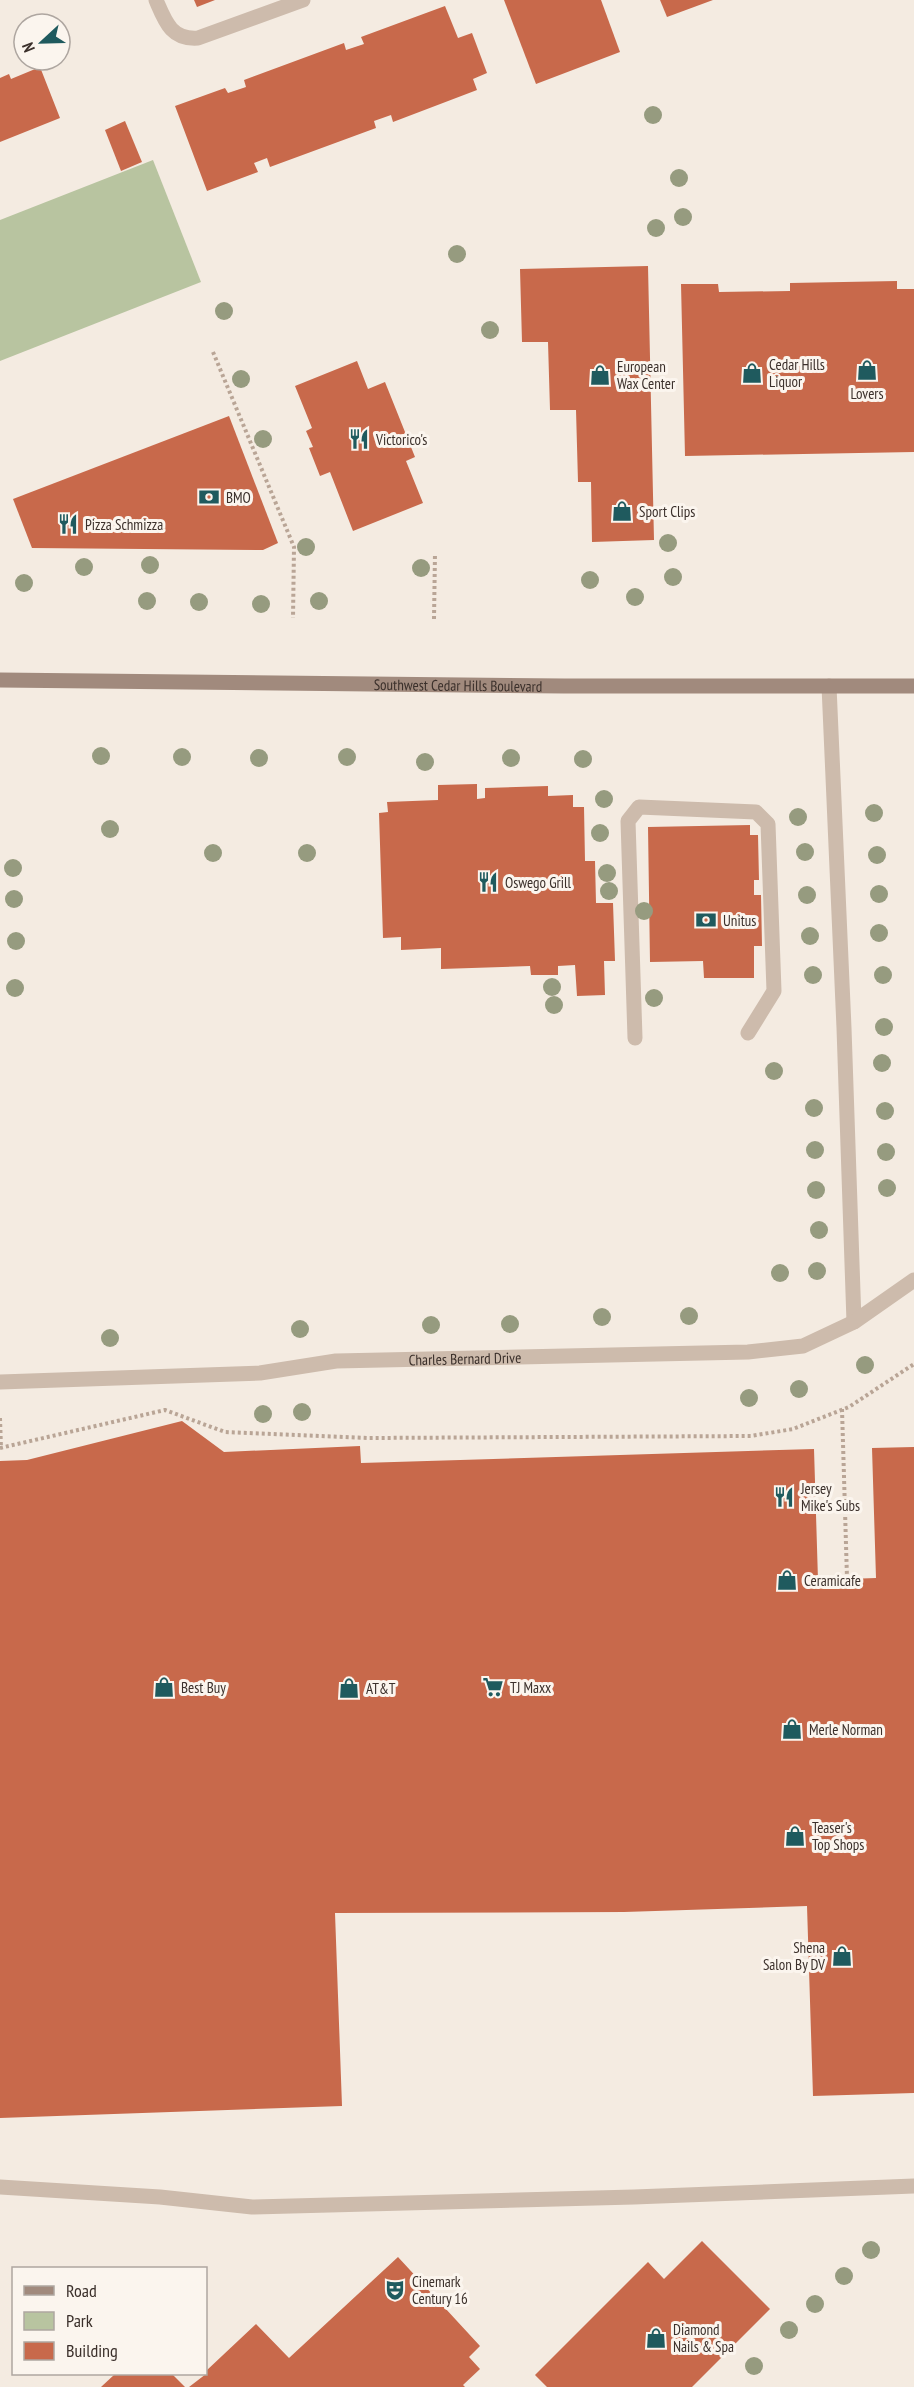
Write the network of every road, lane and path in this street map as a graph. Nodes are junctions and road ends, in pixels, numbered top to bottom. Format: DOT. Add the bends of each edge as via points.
graph roads {
  1 [pos="156,0"];
  2 [pos="303,0"];
  3 [pos="213,352"];
  4 [pos="435,553"];
  5 [pos="293,618"];
  6 [pos="434,619"];
  7 [pos="0,680"];
  8 [pos="829,686"];
  9 [pos="914,686"];
  10 [pos="748,1033"];
  11 [pos="635,1038"];
  12 [pos="914,1280"];
  13 [pos="854,1322"];
  14 [pos="914,1365"];
  15 [pos="0,1382"];
  16 [pos="842,1409"];
  17 [pos="0,1418"];
  18 [pos="1,1448"];
  19 [pos="847,1578"];
  20 [pos="914,2186"];
  21 [pos="0,2187"];
  1 -- 2 [label="lane" via="175,35 189,39"];
  3 -- 5 [label="path" via="294,547"];
  4 -- 6 [label="path"];
  7 -- 8 [label="main road, Southwest Cedar Hills Boulevard"];
  8 -- 9 [label="main road, Southwest Cedar Hills Boulevard"];
  8 -- 13 [label="lane"];
  10 -- 11 [label="lane" via="774,991 768,824 756,812 639,807 628,821"];
  12 -- 13 [label="lane, Charles Bernard Drive"];
  13 -- 15 [label="lane, Charles Bernard Drive" via="803,1346 748,1352 336,1361 260,1373"];
  14 -- 16 [label="path"];
  16 -- 18 [label="path" via="794,1429 751,1436 367,1438 225,1432 165,1410"];
  16 -- 19 [label="path"];
  17 -- 18 [label="path"];
  20 -- 21 [label="lane" via="252,2207"];
}
